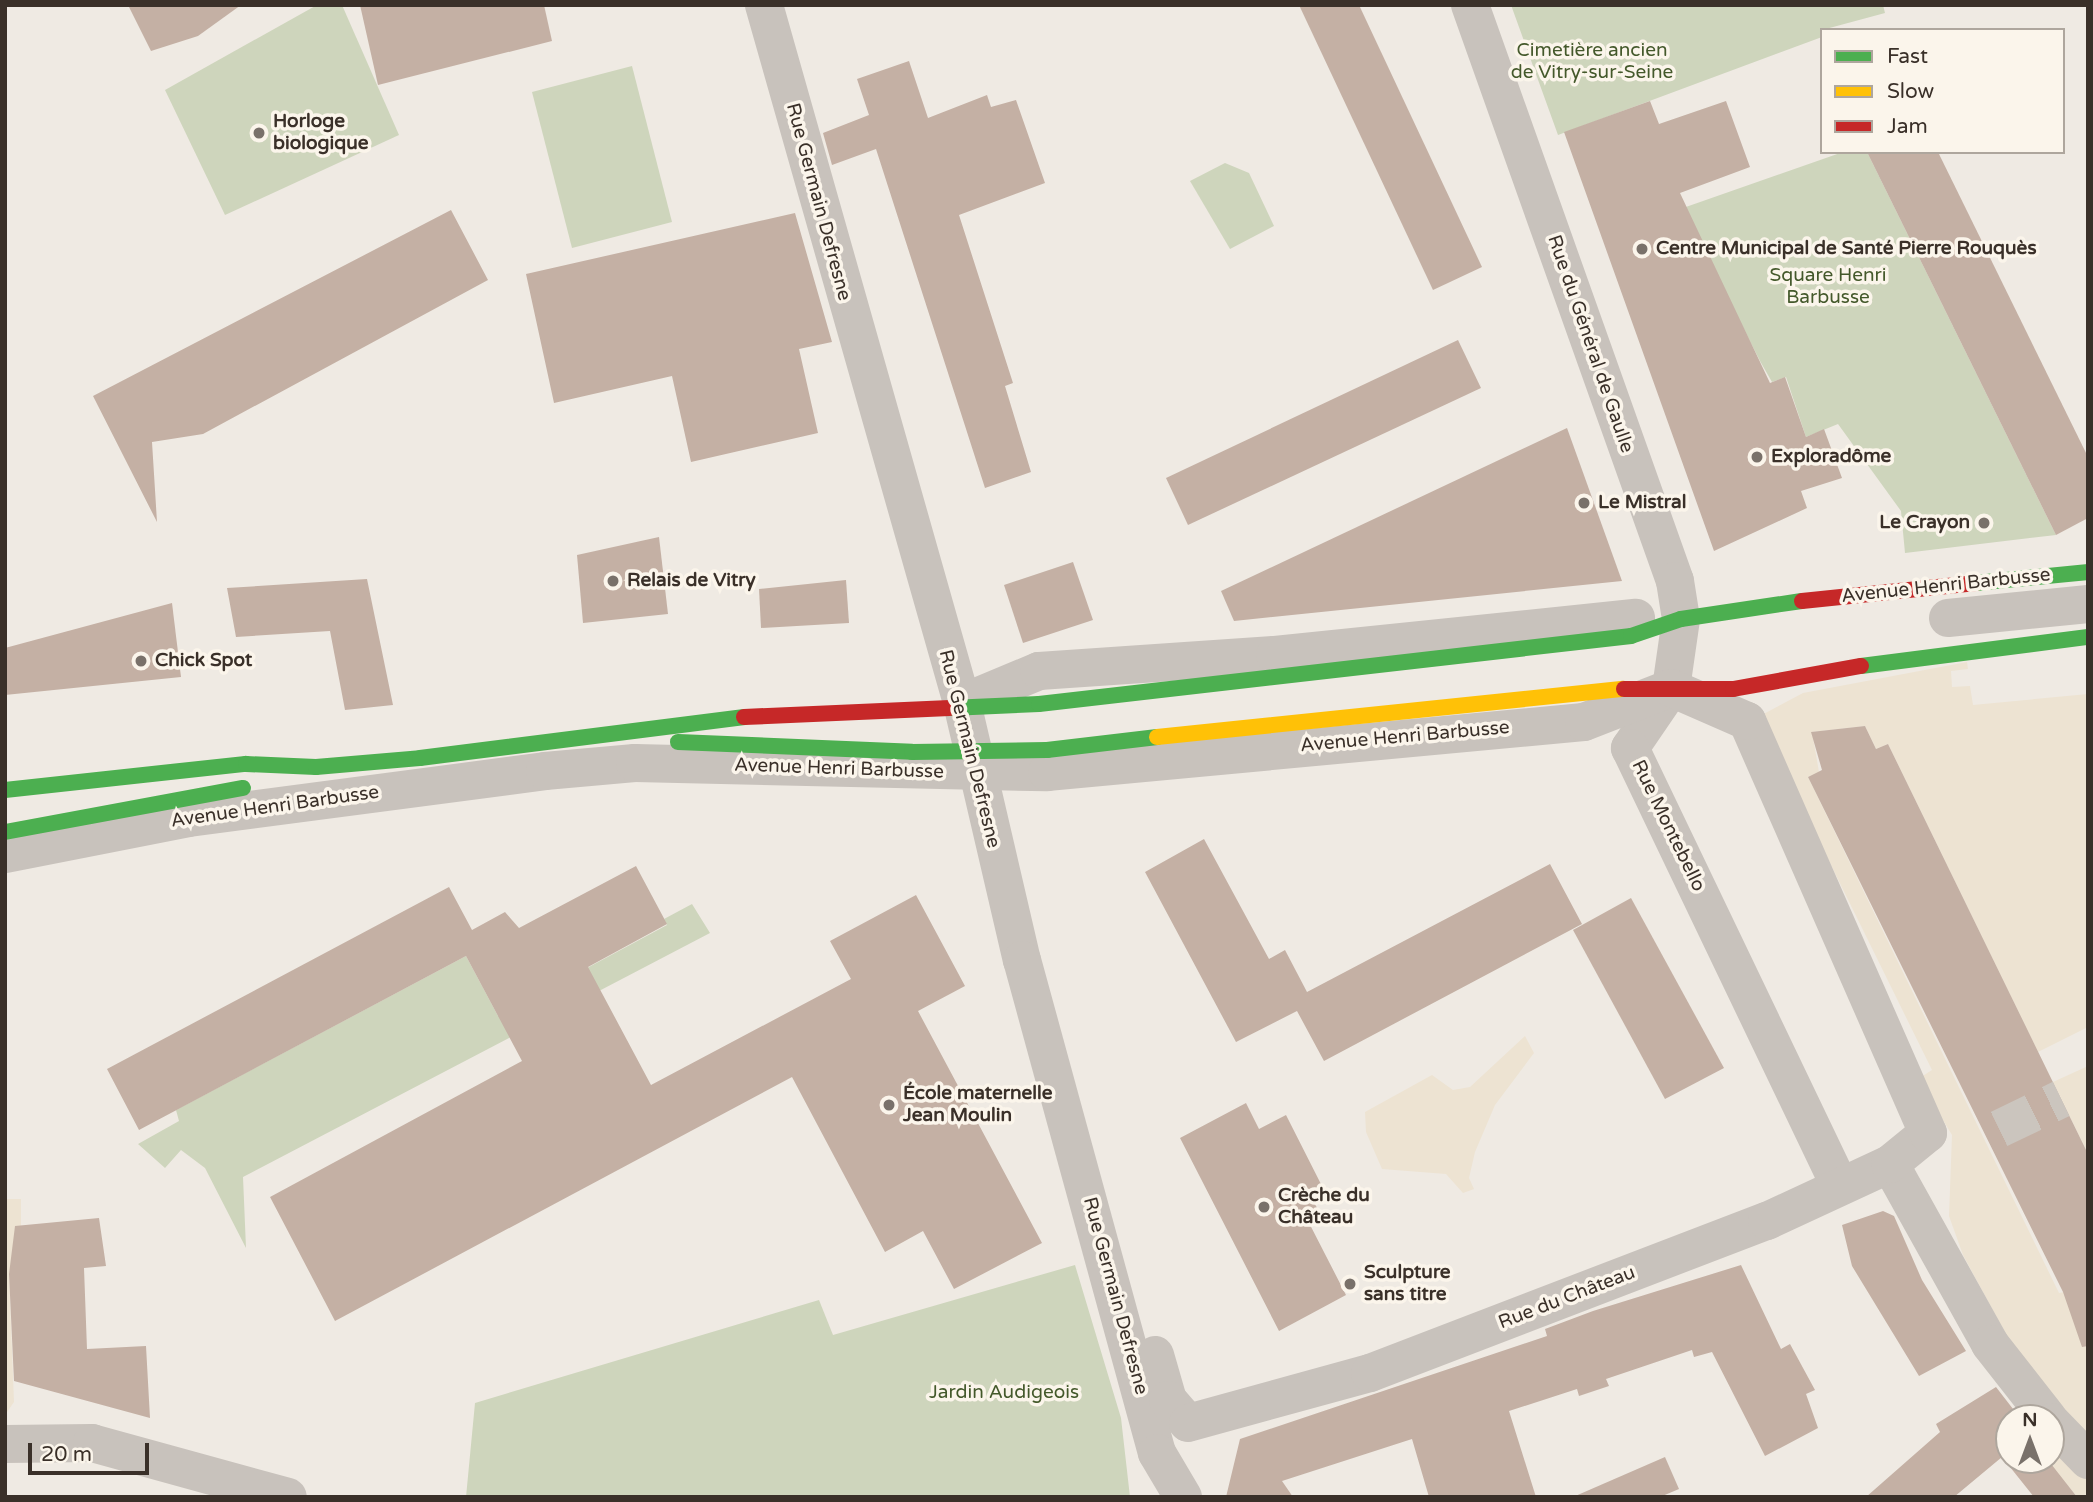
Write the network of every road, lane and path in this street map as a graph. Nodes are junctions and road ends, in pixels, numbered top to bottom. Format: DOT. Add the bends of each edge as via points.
graph roads {
  1 [pos="764,5"];
  2 [pos="1470,5"];
  3 [pos="2088,572"];
  4 [pos="2088,604"];
  5 [pos="1948,618"];
  6 [pos="1681,619"];
  7 [pos="2088,637"];
  8 [pos="1671,688"];
  9 [pos="961,703"];
  10 [pos="631,732"];
  11 [pos="975,763"];
  12 [pos="316,767"];
  13 [pos="5,790"];
  14 [pos="5,832"];
  15 [pos="5,854"];
  16 [pos="1890,1164"];
  17 [pos="1839,1185"];
  18 [pos="1118,1303"];
  19 [pos="2037,1404"];
  20 [pos="1188,1423"];
  21 [pos="2065,1437"];
  22 [pos="5,1444"];
  23 [pos="2088,1461"];
  24 [pos="1169,1475"];
  25 [pos="288,1497"];
  1 -- 9 [label="street, Rue Germain Defresne"];
  2 -- 6 [label="street, Rue du Général de Gaulle" via="1675,582"];
  3 -- 6 [label="main road, Avenue Henri Barbusse" via="1770,604"];
  4 -- 5 [label="street, Avenue Henri Barbusse"];
  6 -- 8 [label="street, Rue du Général de Gaulle"];
  6 -- 9 [label="street, Avenue Henri Barbusse" via="1629,618 1275,655 1040,671"];
  7 -- 8 [label="main road, Avenue Henri Barbusse" via="1936,653 1778,683"];
  8 -- 11 [label="street, Avenue Henri Barbusse" via="1584,722"];
  8 -- 16 [label="street, Rue du Château" via="1746,721 1928,1133"];
  8 -- 17 [label="street, Rue Montebello" via="1630,748"];
  9 -- 10 [label="main road, Avenue Henri Barbusse" via="750,716"];
  9 -- 11 [label="street, Rue Germain Defresne"];
  10 -- 11 [label="main road, Avenue Henri Barbusse" via="688,744"];
  10 -- 12 [label="main road, Avenue Henri Barbusse"];
  11 -- 15 [label="street, Avenue Henri Barbusse" via="635,763 189,818"];
  11 -- 18 [label="street, Rue Germain Defresne"];
  12 -- 13 [label="main road, Avenue Henri Barbusse" via="246,764"];
  12 -- 14 [label="main road, Avenue Henri Barbusse" via="245,788"];
  16 -- 17 [label="street, Rue du Château"];
  16 -- 19 [label="street" via="1990,1344"];
  17 -- 20 [label="street, Rue du Château" via="1767,1221 1370,1373"];
  18 -- 20 [label="street" via="1133,1310 1147,1329 1168,1400"];
  18 -- 24 [label="street, Rue Germain Defresne"];
  20 -- 24 [label="street"];
  21 -- 23 [label="street"];
  22 -- 25 [label="street" via="92,1443"];
}
